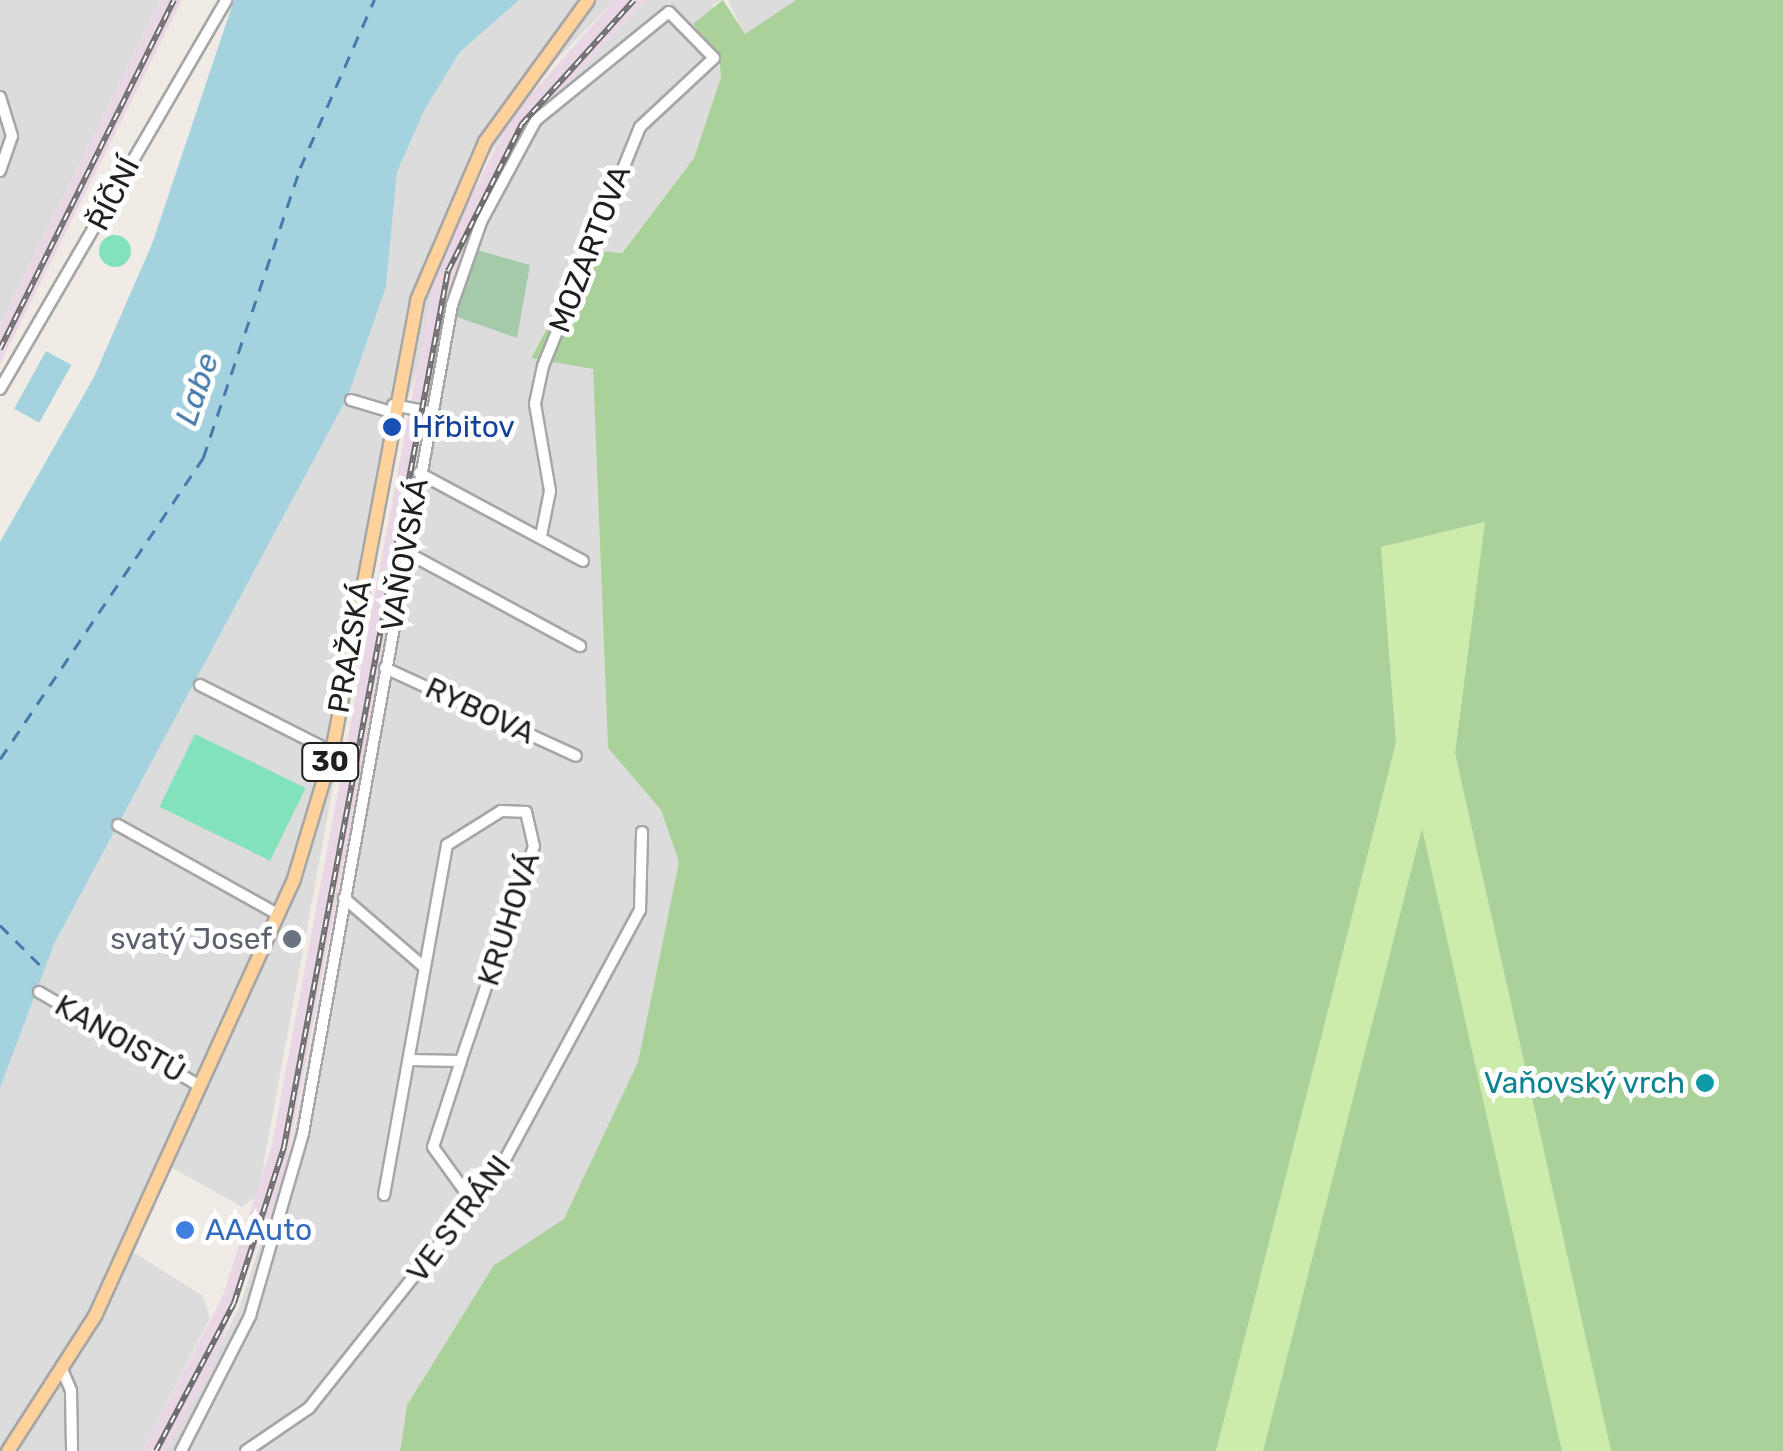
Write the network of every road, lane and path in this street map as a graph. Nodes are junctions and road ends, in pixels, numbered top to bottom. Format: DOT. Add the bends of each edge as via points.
graph roads {
  1 [pos="226,0"];
  2 [pos="588,0"];
  3 [pos="669,12"];
  4 [pos="0,97"];
  5 [pos="0,171"];
  6 [pos="0,389"];
  7 [pos="350,400"];
  8 [pos="392,408"];
  9 [pos="430,412"];
  10 [pos="420,472"];
  11 [pos="541,536"];
  12 [pos="406,552"];
  13 [pos="583,561"];
  14 [pos="580,646"];
  15 [pos="384,668"];
  16 [pos="200,685"];
  17 [pos="332,752"];
  18 [pos="576,756"];
  19 [pos="118,826"];
  20 [pos="642,832"];
  21 [pos="344,898"];
  22 [pos="279,916"];
  23 [pos="424,967"];
  24 [pos="39,992"];
  25 [pos="408,1060"];
  26 [pos="461,1061"];
  27 [pos="200,1086"];
  28 [pos="384,1195"];
  29 [pos="469,1197"];
  30 [pos="61,1367"];
  31 [pos="8,1451"];
  32 [pos="72,1451"];
  33 [pos="181,1451"];
  34 [pos="246,1451"];
  1 -- 6 [label="street, ŘÍČNÍ"];
  2 -- 8 [label="main road, PRAŽSKÁ / 30" via="512,96 456,199 417,300"];
  3 -- 9 [label="street, VAŇOVSKÁ" via="565,94 520,146 452,304"];
  3 -- 11 [label="street, MOZARTOVA" via="714,58 640,126 543,366 535,404 550,491"];
  4 -- 5 [label="street" via="12,136"];
  7 -- 8 [label="street"];
  8 -- 9 [label="street"];
  8 -- 17 [label="main road, PRAŽSKÁ / 30"];
  9 -- 10 [label="street, VAŇOVSKÁ"];
  10 -- 11 [label="street"];
  10 -- 12 [label="street, VAŇOVSKÁ"];
  11 -- 13 [label="street"];
  12 -- 14 [label="street"];
  12 -- 15 [label="street, VAŇOVSKÁ"];
  15 -- 18 [label="street, RYBOVA"];
  15 -- 21 [label="street, VAŇOVSKÁ"];
  16 -- 17 [label="street"];
  17 -- 22 [label="main road, PRAŽSKÁ / 30"];
  19 -- 22 [label="street"];
  20 -- 29 [label="street, VE STRÁNI" via="640,910 502,1167"];
  21 -- 23 [label="street"];
  21 -- 33 [label="street, VAŇOVSKÁ" via="303,1133 257,1296"];
  22 -- 27 [label="main road, PRAŽSKÁ / 30"];
  23 -- 25 [label="street, KRUHOVÁ"];
  23 -- 26 [label="street, KRUHOVÁ" via="450,839 501,811 526,812 534,846"];
  24 -- 27 [label="street, KANOISTŮ"];
  25 -- 26 [label="street"];
  25 -- 28 [label="street, KRUHOVÁ"];
  26 -- 29 [label="street, KRUHOVÁ" via="433,1147"];
  27 -- 30 [label="main road, PRAŽSKÁ / 30" via="94,1316"];
  29 -- 34 [label="street, VE STRÁNI" via="310,1408"];
  30 -- 31 [label="main road, PRAŽSKÁ / 30"];
  30 -- 32 [label="street" via="72,1392"];
}
